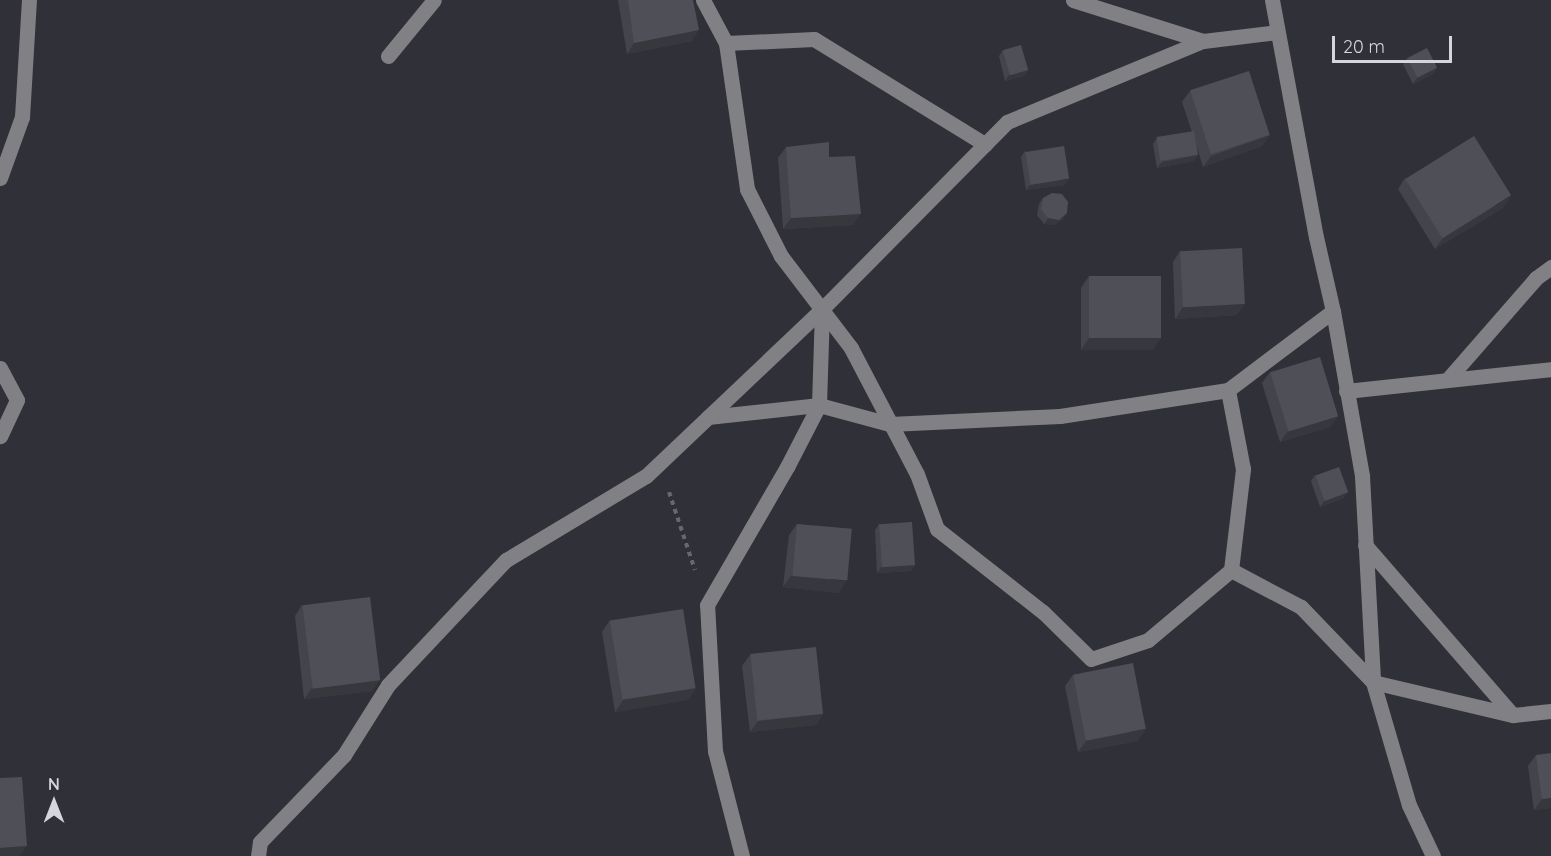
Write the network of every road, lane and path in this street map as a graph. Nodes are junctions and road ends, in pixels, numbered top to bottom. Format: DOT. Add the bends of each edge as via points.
graph roads {
  1 [pos="29,0"];
  2 [pos="434,0"];
  3 [pos="703,0"];
  4 [pos="1073,0"];
  5 [pos="1272,0"];
  6 [pos="1277,32"];
  7 [pos="1203,41"];
  8 [pos="726,43"];
  9 [pos="388,56"];
  10 [pos="985,144"];
  11 [pos="0,178"];
  12 [pos="1551,267"];
  13 [pos="822,309"];
  14 [pos="1333,311"];
  15 [pos="0,368"];
  16 [pos="1551,369"];
  17 [pos="1448,379"];
  18 [pos="1228,390"];
  19 [pos="1346,391"];
  20 [pos="819,405"];
  21 [pos="708,417"];
  22 [pos="890,424"];
  23 [pos="0,436"];
  24 [pos="661,463"];
  25 [pos="1365,545"];
  26 [pos="1231,570"];
  27 [pos="707,605"];
  28 [pos="1373,682"];
  29 [pos="1551,711"];
  30 [pos="1513,715"];
  31 [pos="258,856"];
  32 [pos="742,856"];
  33 [pos="1433,856"];
  1 -- 11 [label="street" via="22,117"];
  2 -- 9 [label="street"];
  3 -- 8 [label="street"];
  4 -- 7 [label="street"];
  5 -- 6 [label="street"];
  6 -- 7 [label="street"];
  6 -- 14 [label="street"];
  7 -- 10 [label="street" via="1007,122"];
  8 -- 10 [label="street" via="814,39"];
  8 -- 13 [label="street" via="747,189 781,256"];
  10 -- 13 [label="street"];
  12 -- 17 [label="street" via="1536,278"];
  13 -- 20 [label="street"];
  13 -- 21 [label="street"];
  13 -- 22 [label="street" via="851,348"];
  14 -- 18 [label="street"];
  14 -- 19 [label="street"];
  15 -- 23 [label="street" via="17,400"];
  16 -- 17 [label="street"];
  17 -- 19 [label="street"];
  18 -- 22 [label="street" via="1060,416"];
  18 -- 26 [label="street" via="1244,469"];
  19 -- 25 [label="street" via="1362,476"];
  20 -- 21 [label="street"];
  20 -- 22 [label="street"];
  20 -- 27 [label="street"];
  21 -- 24 [label="street"];
  22 -- 26 [label="street" via="917,474 937,529 1043,612 1090,659 1148,640"];
  24 -- 27 [label="path"];
  24 -- 31 [label="street" via="646,476 506,560 388,685 344,755 260,842"];
  25 -- 28 [label="street"];
  25 -- 30 [label="street"];
  26 -- 28 [label="street" via="1301,607"];
  27 -- 32 [label="street" via="715,751"];
  28 -- 30 [label="street"];
  28 -- 33 [label="street" via="1409,805"];
  29 -- 30 [label="street"];
}
